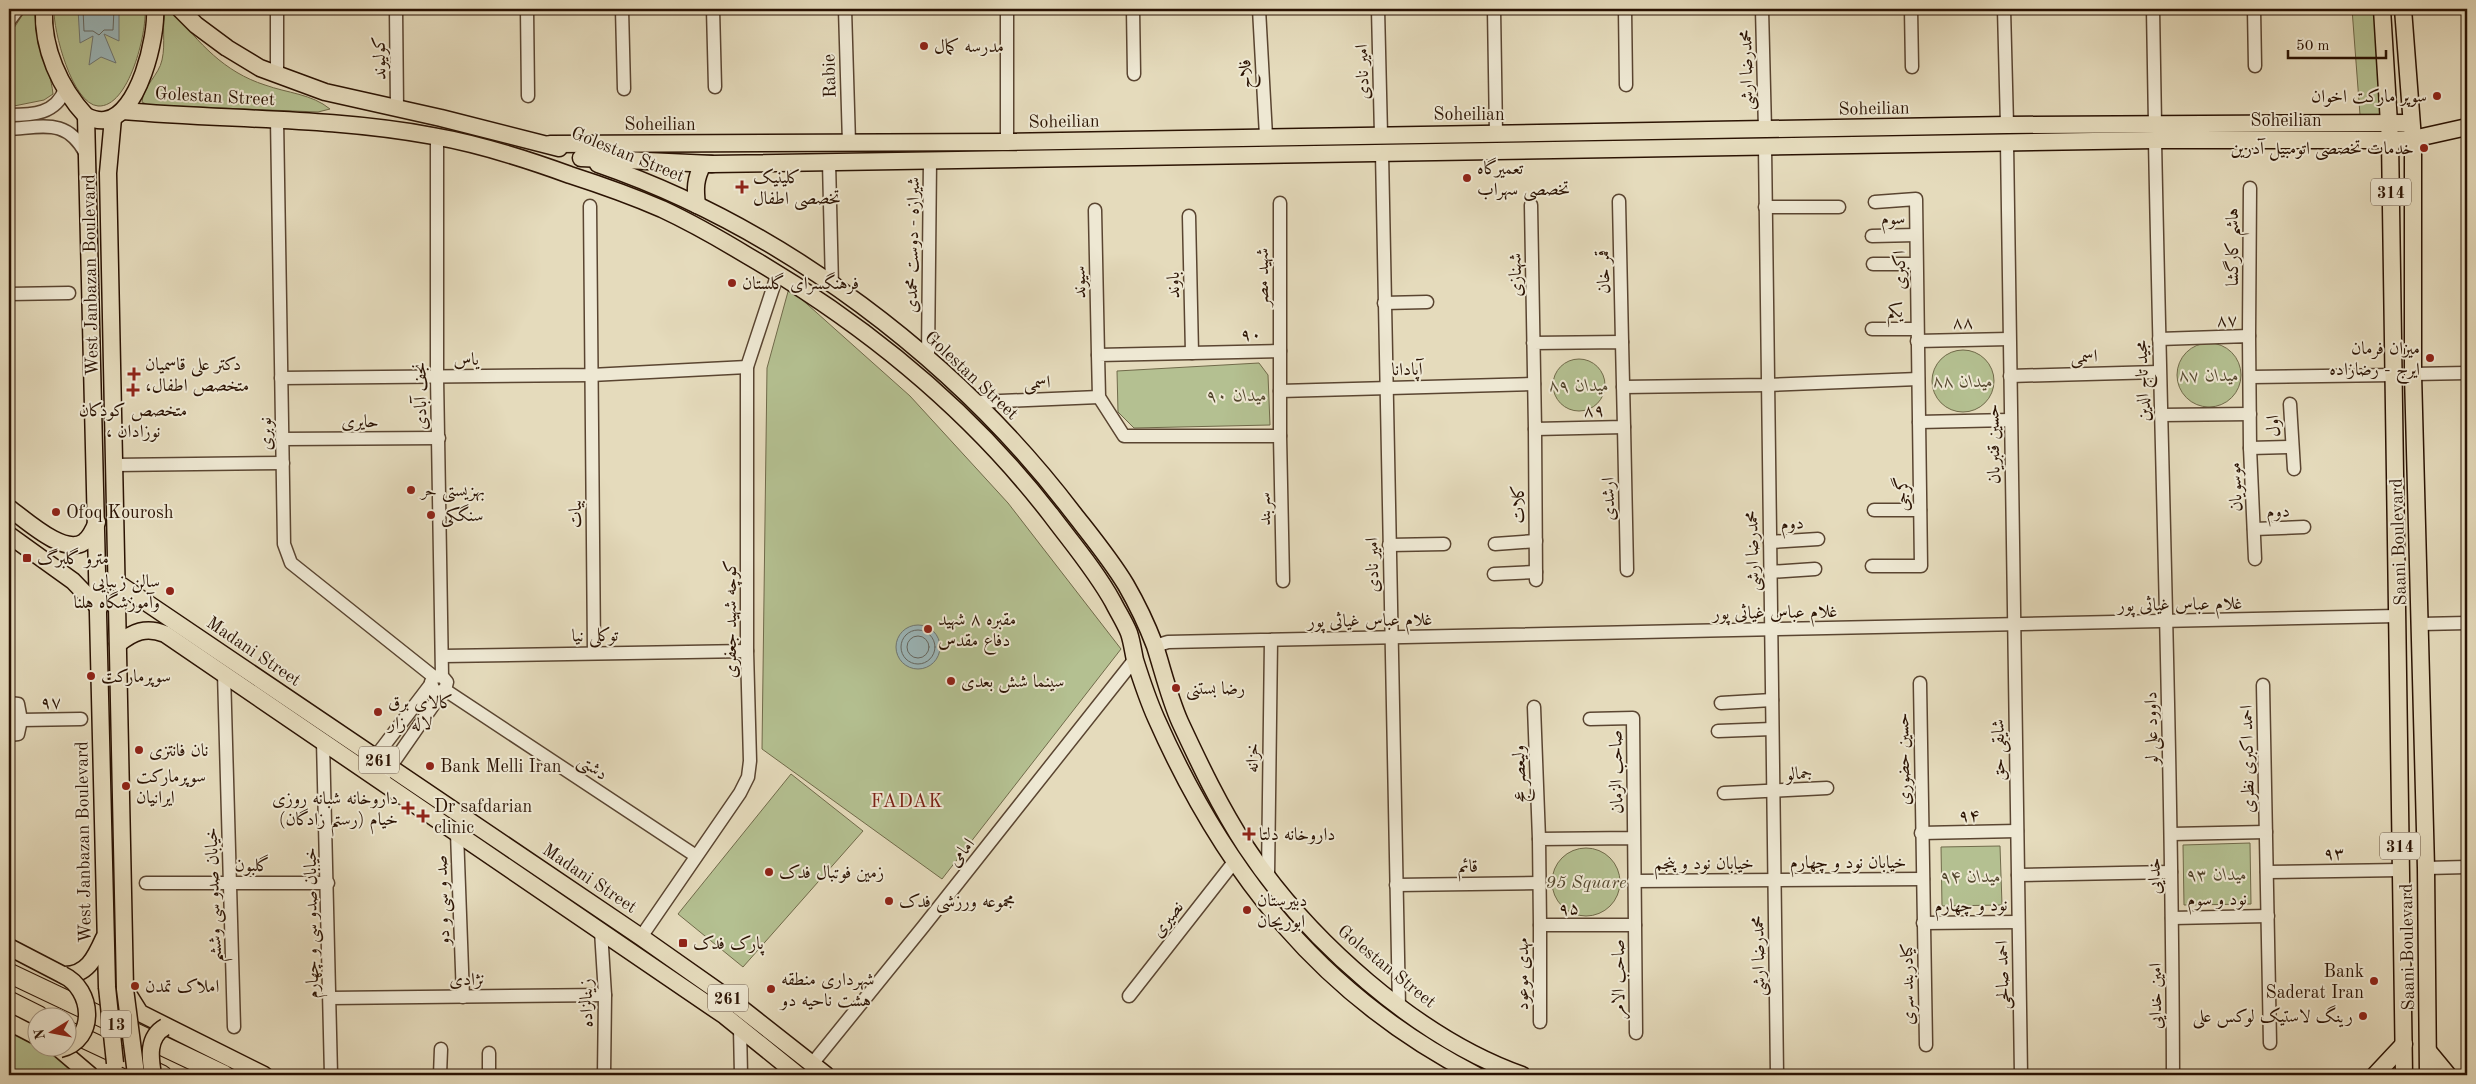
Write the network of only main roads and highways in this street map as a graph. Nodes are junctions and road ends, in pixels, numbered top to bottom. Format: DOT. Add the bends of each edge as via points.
graph roads {
  1 [pos="44,9"];
  2 [pos="155,9"];
  3 [pos="180,9"];
  4 [pos="2382,9"];
  5 [pos="2402,9"];
  6 [pos="118,114"];
  7 [pos="86,116"];
  8 [pos="2155,124"];
  9 [pos="2007,126"];
  10 [pos="2467,127"];
  11 [pos="1765,130"];
  12 [pos="2412,131"];
  13 [pos="2390,132"];
  14 [pos="1496,134"];
  15 [pos="1381,135"];
  16 [pos="1266,136"];
  17 [pos="2155,140"];
  18 [pos="931,142"];
  19 [pos="1008,142"];
  20 [pos="828,143"];
  21 [pos="849,143"];
  22 [pos="2007,143"];
  23 [pos="550,144"];
  24 [pos="1765,147"];
  25 [pos="1497,151"];
  26 [pos="1382,153"];
  27 [pos="1267,155"];
  28 [pos="580,158"];
  29 [pos="1008,159"];
  30 [pos="930,160"];
  31 [pos="850,161"];
  32 [pos="829,162"];
  33 [pos="712,164"];
  34 [pos="567,174"];
  35 [pos="697,205"];
  36 [pos="9,508"];
  37 [pos="97,522"];
  38 [pos="9,535"];
  39 [pos="48,536"];
  40 [pos="36,554"];
  41 [pos="116,582"];
  42 [pos="99,608"];
  43 [pos="2397,616"];
  44 [pos="2421,624"];
  45 [pos="118,644"];
  46 [pos="1155,646"];
  47 [pos="1135,659"];
  48 [pos="370,764"];
  49 [pos="385,774"];
  50 [pos="105,934"];
  51 [pos="9,947"];
  52 [pos="9,973"];
  53 [pos="63,976"];
  54 [pos="125,990"];
  55 [pos="9,1001"];
  56 [pos="28,1010"];
  57 [pos="9,1022"];
  58 [pos="164,1027"];
  59 [pos="28,1032"];
  60 [pos="78,1036"];
  61 [pos="78,1039"];
  62 [pos="2404,1044"];
  63 [pos="2429,1052"];
  64 [pos="67,1056"];
  65 [pos="116,1069"];
  66 [pos="807,1069"];
  67 [pos="90,1075"];
  68 [pos="136,1075"];
  69 [pos="153,1075"];
  70 [pos="162,1075"];
  71 [pos="224,1075"];
  72 [pos="264,1075"];
  73 [pos="798,1075"];
  74 [pos="826,1075"];
  75 [pos="1476,1075"];
  76 [pos="1522,1075"];
  77 [pos="2375,1075"];
  78 [pos="2404,1075"];
  79 [pos="2428,1075"];
  80 [pos="2448,1075"];
  1 -- 7 [label="main road" via="46,37 52,58 71,99"];
  2 -- 6 [label="main road" via="153,39 141,79"];
  3 -- 23 [label="main road, Golestan Street" via="226,48 260,68 325,92"];
  4 -- 13 [label="main road, Saani Boulevard / 314"];
  5 -- 12 [label="main road, Saani Boulevard / 314"];
  6 -- 7 [label="main road, Golestan Street" via="104,121"];
  6 -- 34 [label="main road, Golestan Street" via="348,123 436,136 529,160"];
  6 -- 41 [label="main road, West Janbazan Boulevard" via="108,174"];
  7 -- 37 [label="main road, West Janbazan Boulevard"];
  8 -- 9 [label="main road, Soheilian"];
  8 -- 13 [label="main road, Soheilian"];
  8 -- 17 [label="main road"];
  9 -- 11 [label="main road, Soheilian"];
  9 -- 22 [label="main road"];
  10 -- 12 [label="main road"];
  11 -- 14 [label="main road, Soheilian"];
  11 -- 24 [label="main road"];
  12 -- 13 [label="main road"];
  12 -- 44 [label="main road, Saani Boulevard / 314" via="2413,374"];
  13 -- 17 [label="main road, Soheilian"];
  13 -- 43 [label="main road, Saani Boulevard / 314"];
  14 -- 15 [label="main road, Soheilian"];
  14 -- 25 [label="main road"];
  15 -- 16 [label="main road, Soheilian"];
  15 -- 26 [label="main road"];
  16 -- 19 [label="main road, Soheilian"];
  16 -- 27 [label="main road"];
  17 -- 22 [label="main road, Soheilian"];
  18 -- 19 [label="main road, Soheilian"];
  18 -- 21 [label="main road, Soheilian"];
  18 -- 30 [label="main road"];
  19 -- 29 [label="main road"];
  20 -- 21 [label="main road, Soheilian"];
  20 -- 23 [label="main road, Soheilian"];
  20 -- 32 [label="main road"];
  21 -- 31 [label="main road"];
  22 -- 24 [label="main road, Soheilian"];
  23 -- 28 [label="main road, Golestan Street"];
  24 -- 25 [label="main road, Soheilian"];
  25 -- 26 [label="main road, Soheilian"];
  26 -- 27 [label="main road, Soheilian"];
  27 -- 29 [label="main road, Soheilian"];
  28 -- 33 [label="main road, Soheilian"];
  28 -- 34 [label="main road"];
  28 -- 35 [label="main road, Golestan Street" via="637,178"];
  29 -- 30 [label="main road, Soheilian"];
  30 -- 31 [label="main road, Soheilian"];
  31 -- 32 [label="main road, Soheilian"];
  32 -- 33 [label="main road, Soheilian"];
  33 -- 35 [label="main road" via="703,164 698,173 695,183"];
  34 -- 47 [label="main road, Golestan Street" via="664,210 778,273 870,336 964,416 1038,498 1110,595 1129,632"];
  35 -- 46 [label="main road, Golestan Street" via="803,266 882,321 977,402 1053,486 1101,549 1126,585"];
  36 -- 39 [label="main road"];
  37 -- 39 [label="main road" via="88,538 77,546 64,545"];
  37 -- 42 [label="main road, West Janbazan Boulevard"];
  38 -- 40 [label="main road"];
  39 -- 40 [label="main road" via="51,550 43,556"];
  40 -- 42 [label="main road" via="73,581"];
  41 -- 45 [label="main road, West Janbazan Boulevard"];
  41 -- 48 [label="main road, Madani Street / 261"];
  42 -- 50 [label="main road, West Janbazan Boulevard"];
  43 -- 44 [label="main road"];
  43 -- 62 [label="main road, Saani Boulevard / 314"];
  44 -- 63 [label="main road, Saani Boulevard / 314"];
  45 -- 48 [label="main road, Madani Street / 261" via="138,631 157,630 323,741"];
  45 -- 54 [label="main road"];
  46 -- 47 [label="main road"];
  46 -- 76 [label="main road, Golestan Street" via="1170,701 1208,783 1247,848 1293,908 1343,960 1399,1006 1453,1042"];
  47 -- 75 [label="main road, Golestan Street" via="1154,714 1191,792 1234,862 1278,921 1330,974 1388,1022"];
  48 -- 49 [label="main road, Madani Street / 261"];
  49 -- 66 [label="main road, Madani Street / 261" via="641,937 732,1001"];
  49 -- 73 [label="main road, Madani Street / 261" via="457,832 740,1028"];
  50 -- 53 [label="main road" via="88,968"];
  50 -- 65 [label="main road, West Janbazan Boulevard, bridge"];
  51 -- 53 [label="main road"];
  52 -- 71 [label="highway, 13"];
  53 -- 61 [label="main road, bridge" via="76,983 87,1015 83,1033"];
  54 -- 58 [label="main road" via="140,1013"];
  54 -- 68 [label="main road, bridge"];
  55 -- 56 [label="highway"];
  57 -- 59 [label="main road"];
  58 -- 69 [label="main road, bridge" via="153,1037 150,1058"];
  58 -- 72 [label="main road"];
  60 -- 70 [label="highway, 13"];
  62 -- 77 [label="main road"];
  62 -- 78 [label="main road, Saani Boulevard / 314"];
  63 -- 79 [label="main road, Saani Boulevard / 314"];
  63 -- 80 [label="main road"];
  64 -- 67 [label="main road"];
  66 -- 74 [label="main road, 261"];
}
